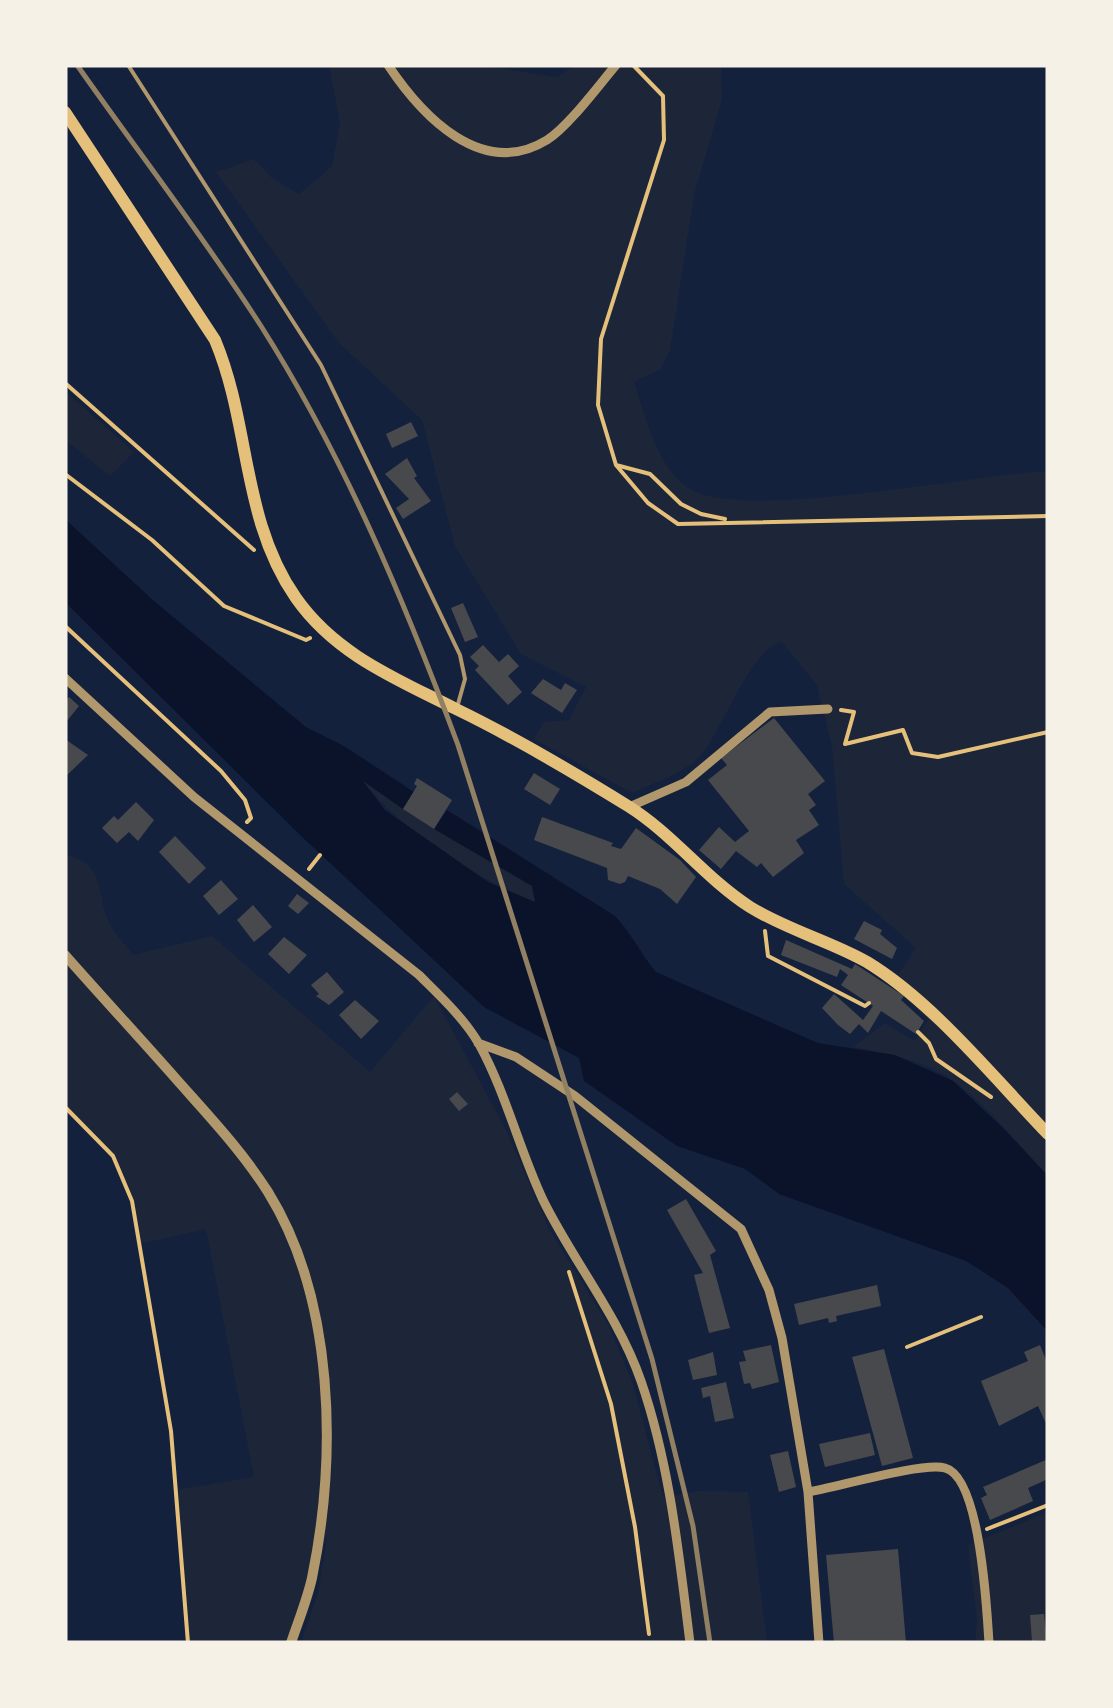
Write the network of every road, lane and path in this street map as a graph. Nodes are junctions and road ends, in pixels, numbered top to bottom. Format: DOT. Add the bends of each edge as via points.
graph roads {
  1 [pos="128,65"];
  2 [pos="388,65"];
  3 [pos="616,65"];
  4 [pos="633,65"];
  5 [pos="65,112"];
  6 [pos="65,383"];
  7 [pos="616,465"];
  8 [pos="65,474"];
  9 [pos="1048,516"];
  10 [pos="733,521"];
  11 [pos="280,573"];
  12 [pos="65,626"];
  13 [pos="325,631"];
  14 [pos="65,678"];
  15 [pos="828,708"];
  16 [pos="457,709"];
  17 [pos="1048,732"];
  18 [pos="229,769"];
  19 [pos="224,775"];
  20 [pos="629,806"];
  21 [pos="239,832"];
  22 [pos="320,855"];
  23 [pos="299,880"];
  24 [pos="749,906"];
  25 [pos="65,955"];
  26 [pos="868,1003"];
  27 [pos="918,1032"];
  28 [pos="478,1042"];
  29 [pos="996,1100"];
  30 [pos="65,1106"];
  31 [pos="1048,1134"];
  32 [pos="569,1247"];
  33 [pos="981,1318"];
  34 [pos="906,1347"];
  35 [pos="808,1492"];
  36 [pos="1048,1505"];
  37 [pos="976,1534"];
  38 [pos="648,1634"];
  39 [pos="188,1643"];
  40 [pos="292,1643"];
  41 [pos="690,1643"];
  42 [pos="819,1643"];
  43 [pos="989,1643"];
  1 -- 16 [label="lane" via="320,365 460,655 465,679"];
  2 -- 3 [label="street" via="442,129 468,146 494,152 522,152 550,138"];
  4 -- 7 [label="path" via="663,96 664,140 601,339 598,405"];
  5 -- 11 [label="main road" via="215,340 236,402 251,496"];
  6 -- 11 [label="path"];
  7 -- 10 [label="path" via="650,474 691,509"];
  7 -- 10 [label="path" via="648,503 678,524"];
  8 -- 13 [label="path" via="224,606 306,640"];
  9 -- 10 [label="path"];
  11 -- 13 [label="main road"];
  12 -- 19 [label="path"];
  13 -- 16 [label="main road" via="395,681"];
  14 -- 21 [label="street"];
  15 -- 17 [label="path" via="854,712 846,744 903,730 912,753 938,757"];
  15 -- 20 [label="street" via="770,712 686,782"];
  16 -- 20 [label="main road"];
  18 -- 19 [label="path"];
  19 -- 21 [label="path" via="251,818"];
  20 -- 24 [label="main road"];
  21 -- 23 [label="street"];
  22 -- 23 [label="path"];
  23 -- 28 [label="street" via="419,975"];
  24 -- 26 [label="path" via="766,933 768,956"];
  24 -- 31 [label="main road" via="865,961 909,992"];
  25 -- 40 [label="street" via="239,1149 297,1250 315,1305 325,1412 322,1509"];
  27 -- 29 [label="path" via="936,1060"];
  28 -- 32 [label="street"];
  28 -- 35 [label="street" via="516,1057 574,1096 741,1229 782,1338"];
  30 -- 39 [label="path" via="113,1156 132,1201 171,1431"];
  32 -- 38 [label="path" via="570,1283 611,1404"];
  32 -- 41 [label="street" via="607,1306 641,1380 668,1481"];
  33 -- 34 [label="path"];
  35 -- 37 [label="street" via="923,1466 948,1468 962,1479"];
  35 -- 42 [label="street"];
  36 -- 37 [label="path"];
  37 -- 43 [label="street"];
}
